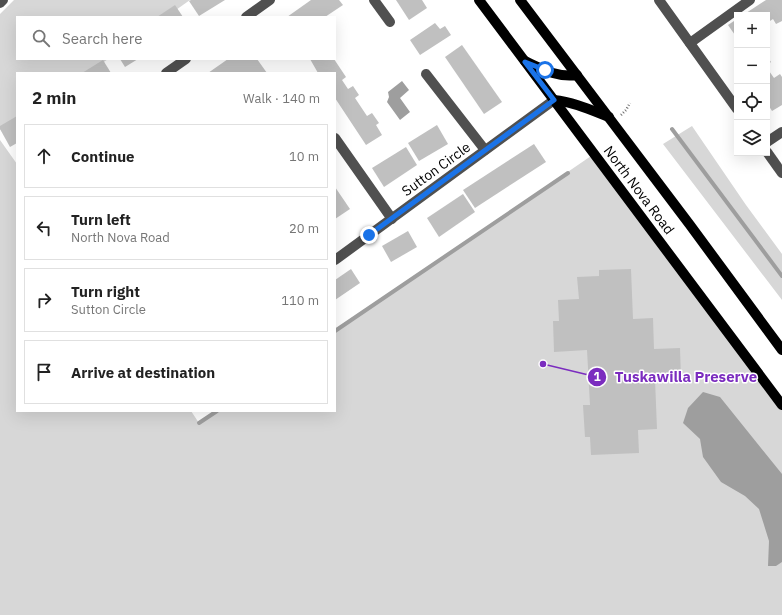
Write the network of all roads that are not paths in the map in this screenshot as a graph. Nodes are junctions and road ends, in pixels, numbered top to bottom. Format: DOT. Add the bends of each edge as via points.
graph roads {
  1 [pos="3,0"];
  2 [pos="270,0"];
  3 [pos="374,0"];
  4 [pos="479,0"];
  5 [pos="520,0"];
  6 [pos="659,0"];
  7 [pos="750,0"];
  8 [pos="0,3"];
  9 [pos="247,16"];
  10 [pos="390,22"];
  11 [pos="690,43"];
  12 [pos="185,60"];
  13 [pos="525,62"];
  14 [pos="167,72"];
  15 [pos="426,74"];
  16 [pos="577,75"];
  17 [pos="554,100"];
  18 [pos="734,105"];
  19 [pos="611,119"];
  20 [pos="782,132"];
  21 [pos="336,139"];
  22 [pos="770,140"];
  23 [pos="485,150"];
  24 [pos="770,156"];
  25 [pos="782,173"];
  26 [pos="392,219"];
  27 [pos="336,259"];
  28 [pos="782,350"];
  29 [pos="779,402"];
  1 -- 8 [label="street"];
  2 -- 9 [label="street"];
  3 -- 10 [label="street"];
  4 -- 13 [label="main road, North Nova Road"];
  5 -- 16 [label="main road, North Nova Road"];
  6 -- 11 [label="street"];
  7 -- 11 [label="street"];
  11 -- 18 [label="street"];
  12 -- 14 [label="street"];
  13 -- 16 [label="main road" via="555,74"];
  13 -- 17 [label="main road, North Nova Road"];
  15 -- 23 [label="street"];
  16 -- 19 [label="main road, North Nova Road"];
  17 -- 19 [label="main road" via="580,105"];
  17 -- 23 [label="street, Sutton Circle"];
  17 -- 29 [label="main road, North Nova Road"];
  19 -- 28 [label="main road, North Nova Road"];
  20 -- 22 [label="street"];
  21 -- 26 [label="street"];
  23 -- 26 [label="street, Sutton Circle"];
  24 -- 25 [label="street"];
  26 -- 27 [label="street, Sutton Circle"];
}
